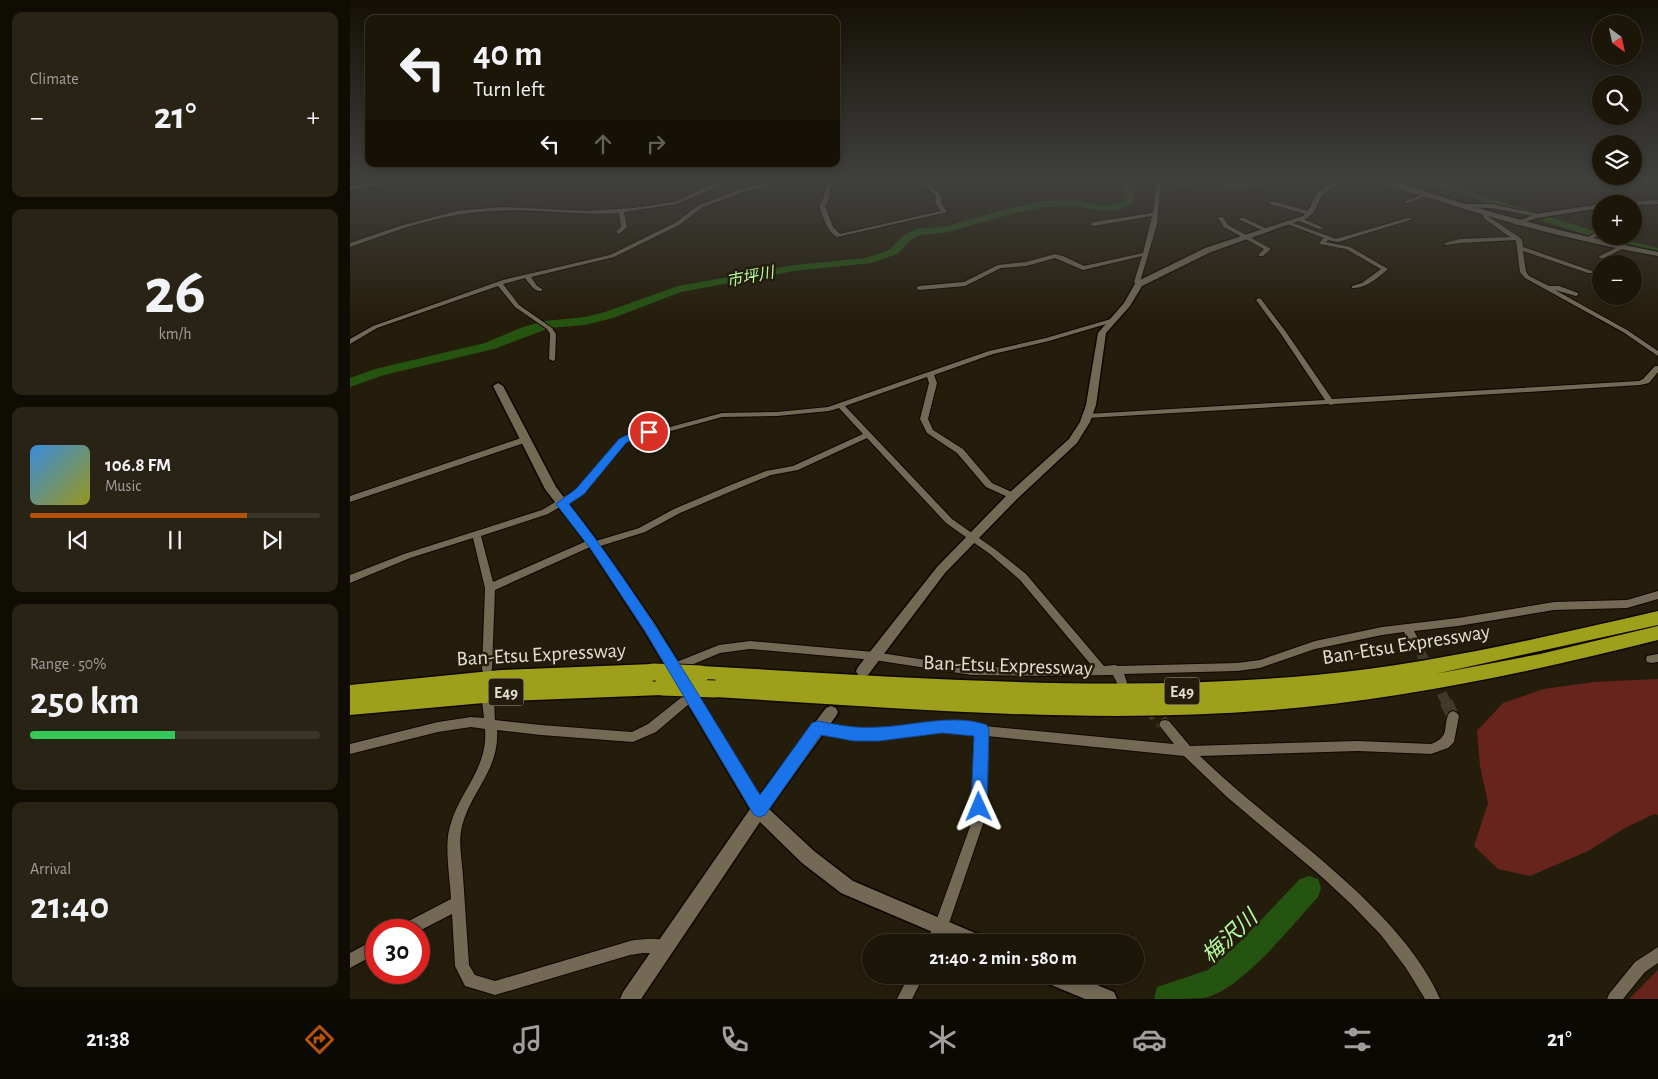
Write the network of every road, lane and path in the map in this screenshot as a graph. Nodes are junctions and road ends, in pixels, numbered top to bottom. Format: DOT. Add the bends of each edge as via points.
graph roads {
  1 [pos="405,227"];
  2 [pos="624,227"];
  3 [pos="672,227"];
  4 [pos="829,227"];
  5 [pos="880,227"];
  6 [pos="1152,227"];
  7 [pos="1227,227"];
  8 [pos="1259,227"];
  9 [pos="1277,227"];
  10 [pos="1297,227"];
  11 [pos="1317,227"];
  12 [pos="1384,227"];
  13 [pos="1499,227"];
  14 [pos="1531,227"];
  15 [pos="1320,228"];
  16 [pos="1266,230"];
  17 [pos="619,232"];
  18 [pos="1244,237"];
  19 [pos="1592,237"];
  20 [pos="1327,238"];
  21 [pos="1517,238"];
  22 [pos="1338,240"];
  23 [pos="1587,240"];
  24 [pos="1446,244"];
  25 [pos="350,245"];
  26 [pos="1622,247"];
  27 [pos="1522,248"];
  28 [pos="1144,254"];
  29 [pos="1365,254"];
  30 [pos="1658,254"];
  31 [pos="1261,255"];
  32 [pos="1605,255"];
  33 [pos="1590,272"];
  34 [pos="527,276"];
  35 [pos="499,283"];
  36 [pos="1139,284"];
  37 [pos="918,288"];
  38 [pos="1354,288"];
  39 [pos="1547,289"];
  40 [pos="540,290"];
  41 [pos="1576,294"];
  42 [pos="1259,300"];
  43 [pos="1111,321"];
  44 [pos="350,342"];
  45 [pos="1658,354"];
  46 [pos="553,359"];
  47 [pos="1658,368"];
  48 [pos="930,374"];
  49 [pos="498,386"];
  50 [pos="1331,402"];
  51 [pos="841,406"];
  52 [pos="1087,416"];
  53 [pos="867,436"];
  54 [pos="524,440"];
  55 [pos="1013,496"];
  56 [pos="350,499"];
  57 [pos="562,504"];
  58 [pos="476,534"];
  59 [pos="971,537"];
  60 [pos="593,544"];
  61 [pos="350,579"];
  62 [pos="490,588"];
  63 [pos="1658,595"];
  64 [pos="1658,618"];
  65 [pos="1407,628"];
  66 [pos="1658,633"];
  67 [pos="1414,640"];
  68 [pos="874,656"];
  69 [pos="673,668"];
  70 [pos="487,669"];
  71 [pos="1115,669"];
  72 [pos="1102,670"];
  73 [pos="863,671"];
  74 [pos="657,680"];
  75 [pos="1122,682"];
  76 [pos="350,693"];
  77 [pos="691,696"];
  78 [pos="488,701"];
  79 [pos="350,707"];
  80 [pos="831,712"];
  81 [pos="1453,716"];
  82 [pos="488,723"];
  83 [pos="1165,725"];
  84 [pos="818,728"];
  85 [pos="981,730"];
  86 [pos="350,749"];
  87 [pos="1188,751"];
  88 [pos="759,810"];
  89 [pos="458,903"];
  90 [pos="427,919"];
  91 [pos="941,928"];
  92 [pos="938,934"];
  93 [pos="956,934"];
  94 [pos="665,946"];
  95 [pos="365,952"];
  96 [pos="1658,954"];
  97 [pos="350,961"];
  98 [pos="912,984"];
  99 [pos="1072,984"];
  100 [pos="630,999"];
  101 [pos="904,999"];
  102 [pos="1107,999"];
  103 [pos="1433,999"];
  104 [pos="1614,999"];
  1 -- 25 [label="street"];
  2 -- 17 [label="street"];
  3 -- 34 [label="street" via="621,253"];
  4 -- 5 [label="street" via="839,236"];
  6 -- 28 [label="street"];
  7 -- 18 [label="street"];
  8 -- 16 [label="street"];
  9 -- 16 [label="street"];
  10 -- 20 [label="street"];
  11 -- 15 [label="street"];
  12 -- 22 [label="street"];
  13 -- 21 [label="street"];
  14 -- 23 [label="main road"];
  16 -- 18 [label="street"];
  18 -- 31 [label="street" via="1268,249"];
  18 -- 36 [label="street" via="1205,251"];
  19 -- 23 [label="street"];
  20 -- 22 [label="street"];
  20 -- 38 [label="street" via="1322,243 1348,248 1385,269"];
  21 -- 24 [label="street" via="1460,240"];
  21 -- 27 [label="street"];
  22 -- 29 [label="street"];
  23 -- 26 [label="main road"];
  26 -- 30 [label="main road"];
  26 -- 32 [label="street"];
  27 -- 33 [label="street"];
  27 -- 39 [label="street" via="1524,274"];
  28 -- 36 [label="street" via="1137,278"];
  28 -- 37 [label="street" via="1083,268 1055,256 1026,264 1000,266 965,284"];
  34 -- 35 [label="street"];
  34 -- 40 [label="street"];
  35 -- 44 [label="street" via="375,328"];
  35 -- 46 [label="street" via="517,306 549,328 553,334"];
  36 -- 43 [label="street"];
  39 -- 41 [label="street" via="1559,288"];
  39 -- 45 [label="street" via="1618,327"];
  42 -- 50 [label="street"];
  43 -- 48 [label="street" via="991,352"];
  43 -- 52 [label="street" via="1102,333"];
  47 -- 50 [label="street" via="1640,383"];
  48 -- 51 [label="street"];
  48 -- 55 [label="street" via="933,383 924,419 930,431 960,451 989,484"];
  49 -- 54 [label="street"];
  50 -- 52 [label="street"];
  51 -- 53 [label="street"];
  51 -- 57 [label="street" via="808,412 722,414 632,436 622,441 580,491"];
  52 -- 55 [label="street" via="1072,441"];
  53 -- 59 [label="street" via="949,521"];
  53 -- 60 [label="street" via="795,468 769,473 728,489 642,530"];
  54 -- 56 [label="street"];
  54 -- 57 [label="street" via="550,489"];
  55 -- 59 [label="street"];
  57 -- 58 [label="street"];
  57 -- 60 [label="street"];
  58 -- 61 [label="street"];
  58 -- 62 [label="street"];
  59 -- 68 [label="street"];
  59 -- 72 [label="street" via="1023,577"];
  60 -- 62 [label="street"];
  60 -- 69 [label="street"];
  62 -- 70 [label="street"];
  63 -- 65 [label="street" via="1627,604 1554,606"];
  64 -- 74 [label="highway, Ban-Etsu Expressway / E49, bridge" via="1401,672 1230,689 1102,693 701,674"];
  65 -- 67 [label="street"];
  65 -- 71 [label="street" via="1315,645 1252,665"];
  66 -- 74 [label="highway, Ban-Etsu Expressway / E49, bridge" via="1523,665 1410,686 1235,704 1125,707 1003,705 715,689"];
  68 -- 69 [label="street" via="733,645"];
  68 -- 72 [label="street" via="972,671"];
  68 -- 73 [label="street"];
  69 -- 77 [label="street"];
  71 -- 72 [label="street"];
  71 -- 75 [label="street"];
  74 -- 76 [label="highway, Ban-Etsu Expressway / E49" via="543,675"];
  74 -- 79 [label="highway, Ban-Etsu Expressway / E49"];
  77 -- 82 [label="street" via="652,728 633,736"];
  77 -- 88 [label="street"];
  78 -- 82 [label="street"];
  80 -- 84 [label="street"];
  81 -- 87 [label="street" via="1450,738 1431,749 1358,746"];
  82 -- 86 [label="street" via="451,725"];
  82 -- 89 [label="street" via="490,754 455,826"];
  83 -- 87 [label="street"];
  84 -- 85 [label="street" via="854,734 942,727"];
  84 -- 88 [label="street"];
  85 -- 87 [label="street"];
  85 -- 91 [label="street" via="978,821"];
  87 -- 103 [label="street" via="1339,883 1397,946"];
  88 -- 91 [label="street" via="808,857 847,887"];
  88 -- 94 [label="street"];
  89 -- 90 [label="street"];
  89 -- 94 [label="street" via="462,966 470,981 483,986 495,988 637,947"];
  91 -- 92 [label="street"];
  91 -- 93 [label="street"];
  94 -- 100 [label="street"];
  95 -- 97 [label="street"];
  96 -- 104 [label="street" via="1640,967"];
  98 -- 101 [label="street"];
  99 -- 102 [label="street"];
}
